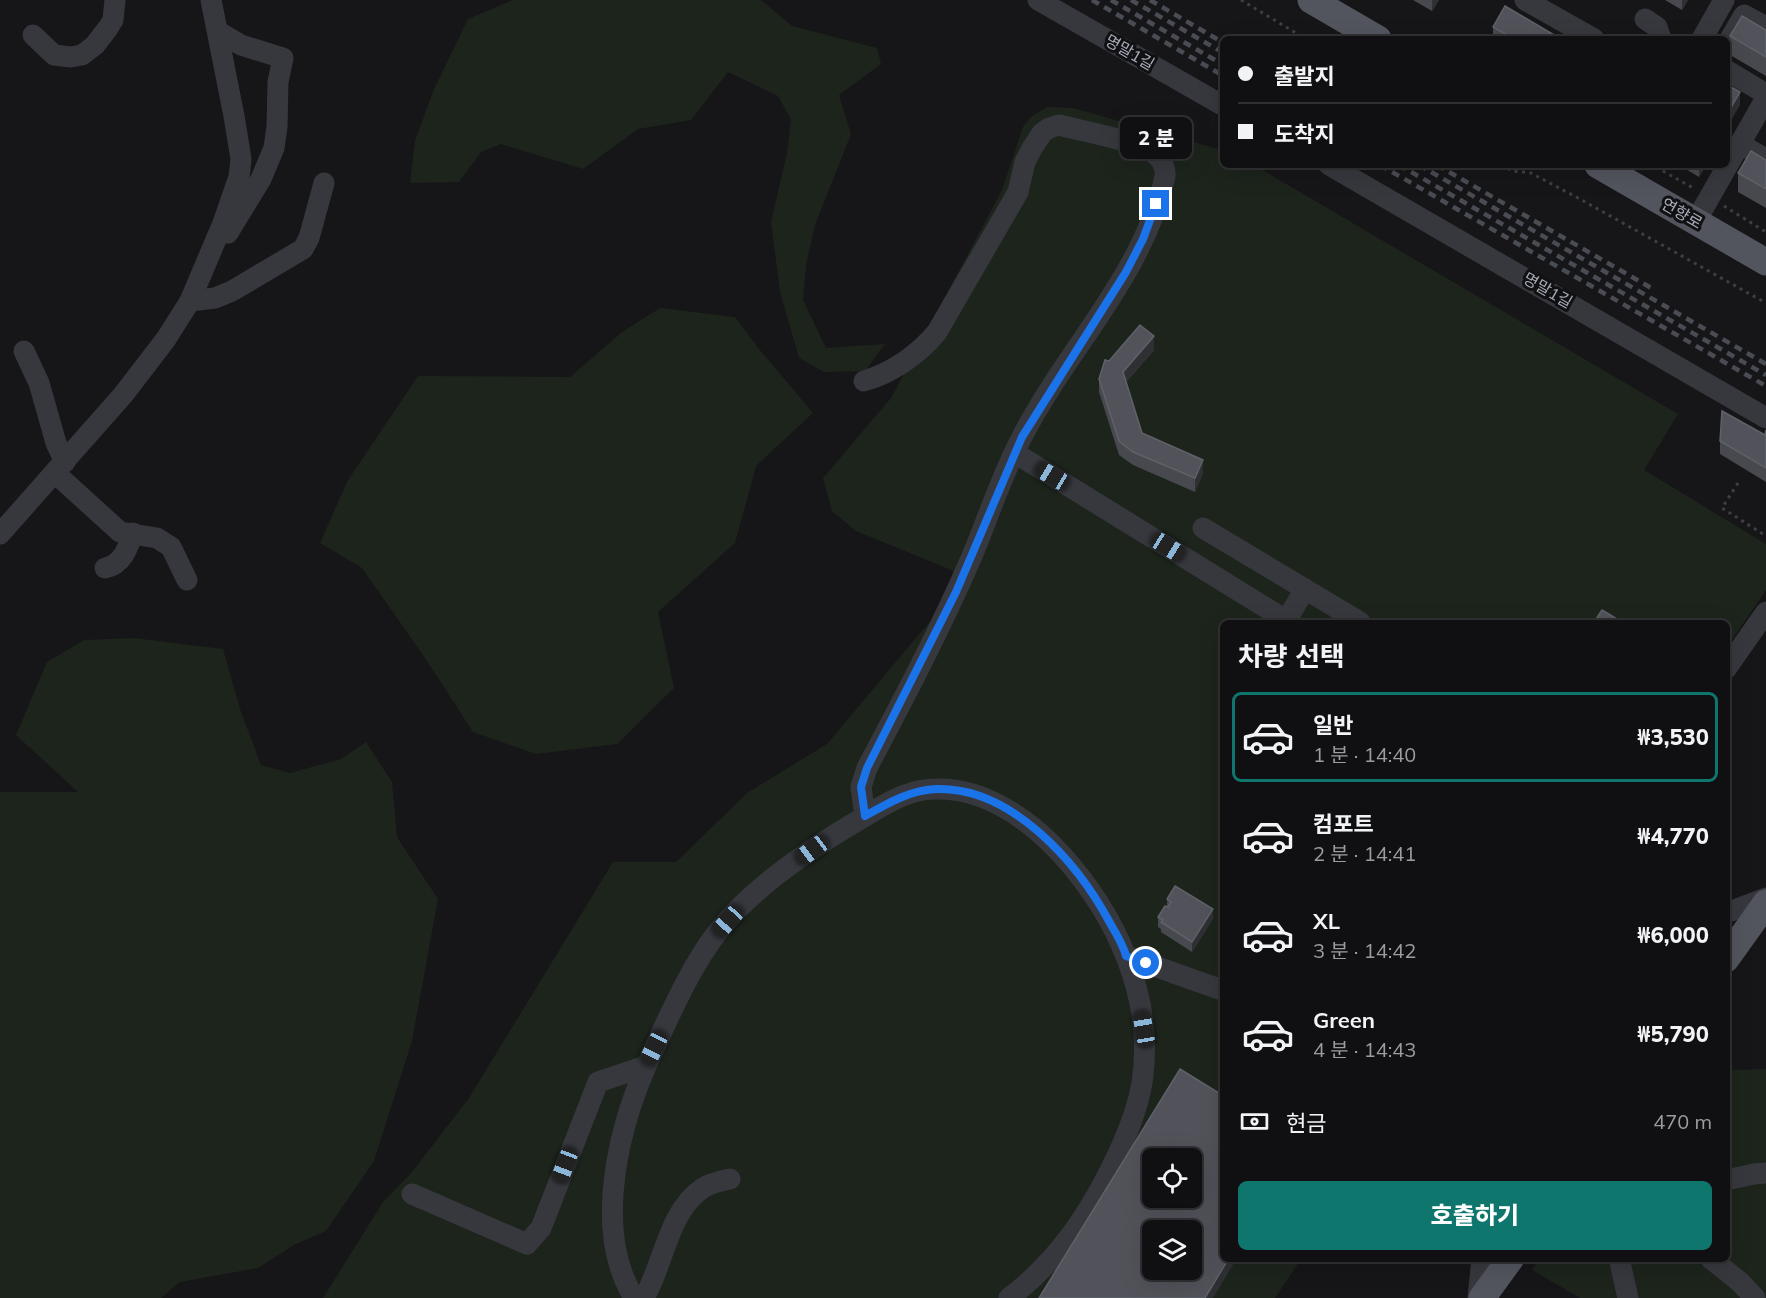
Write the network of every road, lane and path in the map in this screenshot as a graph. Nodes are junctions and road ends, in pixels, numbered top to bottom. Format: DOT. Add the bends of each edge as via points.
graph roads {
  1 [pos="115,0"];
  2 [pos="211,0"];
  3 [pos="1038,0"];
  4 [pos="1241,0"];
  5 [pos="1525,0"];
  6 [pos="1724,0"];
  7 [pos="1313,1"];
  8 [pos="1645,19"];
  9 [pos="1766,27"];
  10 [pos="219,32"];
  11 [pos="33,35"];
  12 [pos="1301,36"];
  13 [pos="1373,36"];
  14 [pos="1588,36"];
  15 [pos="1660,36"];
  16 [pos="1704,36"];
  17 [pos="1730,39"];
  18 [pos="1730,72"];
  19 [pos="1766,94"];
  20 [pos="1766,98"];
  21 [pos="1220,104"];
  22 [pos="1759,128"];
  23 [pos="1740,144"];
  24 [pos="1766,159"];
  25 [pos="1730,162"];
  26 [pos="1334,168"];
  27 [pos="1506,168"];
  28 [pos="1610,168"];
  29 [pos="1726,168"];
  30 [pos="1626,172"];
  31 [pos="324,183"];
  32 [pos="1696,221"];
  33 [pos="215,242"];
  34 [pos="1766,262"];
  35 [pos="190,301"];
  36 [pos="1766,303"];
  37 [pos="24,351"];
  38 [pos="864,381"];
  39 [pos="1766,418"];
  40 [pos="1015,453"];
  41 [pos="60,467"];
  42 [pos="1738,483"];
  43 [pos="1203,528"];
  44 [pos="133,533"];
  45 [pos="0,534"];
  46 [pos="1766,536"];
  47 [pos="105,568"];
  48 [pos="187,580"];
  49 [pos="1305,589"];
  50 [pos="1766,612"];
  51 [pos="1285,620"];
  52 [pos="1289,620"];
  53 [pos="1357,620"];
  54 [pos="1730,663"];
  55 [pos="865,816"];
  56 [pos="1766,898"];
  57 [pos="1766,903"];
  58 [pos="1730,912"];
  59 [pos="1730,953"];
  60 [pos="1126,956"];
  61 [pos="1220,989"];
  62 [pos="646,1065"];
  63 [pos="1766,1173"];
  64 [pos="730,1179"];
  65 [pos="1730,1179"];
  66 [pos="412,1194"];
  67 [pos="1482,1262"];
  68 [pos="1508,1262"];
  69 [pos="1619,1262"];
  70 [pos="1715,1262"];
  71 [pos="634,1298"];
  72 [pos="644,1298"];
  73 [pos="1010,1298"];
  74 [pos="1478,1298"];
  75 [pos="1482,1298"];
  76 [pos="1628,1298"];
  77 [pos="1755,1298"];
  1 -- 11 [label="street" via="113,20 95,45 82,55 54,55"];
  2 -- 10 [label="street"];
  3 -- 21 [label="street, 명말1길"];
  4 -- 12 [label="path"];
  5 -- 14 [label="street"];
  6 -- 16 [label="street"];
  7 -- 13 [label="main road"];
  8 -- 15 [label="street" via="1657,27"];
  9 -- 17 [label="street" via="1744,15"];
  10 -- 33 [label="street" via="241,159 239,177"];
  10 -- 33 [label="street" via="241,45 283,58 274,148 236,221"];
  18 -- 19 [label="street"];
  20 -- 22 [label="street"];
  22 -- 23 [label="street"];
  23 -- 24 [label="street"];
  23 -- 25 [label="street"];
  26 -- 39 [label="street, 명말1길"];
  27 -- 36 [label="path" via="1531,173"];
  28 -- 30 [label="main road, 연향로"];
  29 -- 32 [label="street"];
  30 -- 32 [label="main road, 연향로"];
  31 -- 35 [label="street" via="303,249 232,291"];
  32 -- 34 [label="main road, 연향로"];
  33 -- 35 [label="street"];
  35 -- 41 [label="street" via="123,395"];
  37 -- 41 [label="street" via="39,383"];
  38 -- 40 [label="street" via="878,377 923,348 937,332 1018,192 1025,162 1042,133 1059,126 1154,153 1166,169 1165,177 1143,239 1032,418"];
  40 -- 51 [label="street"];
  40 -- 55 [label="street" via="956,592 867,768 861,787"];
  41 -- 44 [label="street" via="120,532"];
  41 -- 45 [label="street"];
  42 -- 46 [label="path" via="1722,508"];
  43 -- 49 [label="street"];
  44 -- 47 [label="street" via="123,556"];
  44 -- 48 [label="street" via="156,538 171,547"];
  49 -- 52 [label="street"];
  49 -- 53 [label="street"];
  50 -- 54 [label="street"];
  55 -- 60 [label="street" via="920,791 938,789 979,795 1015,815 1053,845 1097,898"];
  55 -- 62 [label="street" via="763,887 720,930 699,960"];
  56 -- 58 [label="street"];
  57 -- 59 [label="main road"];
  60 -- 61 [label="street"];
  60 -- 73 [label="street" via="1137,992 1144,1038 1142,1084 1131,1122 1112,1168 1075,1230 1043,1270"];
  62 -- 66 [label="street" via="598,1082 541,1228 527,1244"];
  62 -- 71 [label="street" via="620,1141 613,1199 618,1263"];
  63 -- 65 [label="street"];
  64 -- 72 [label="street" via="707,1186 686,1205"];
  67 -- 74 [label="street"];
  68 -- 75 [label="main road"];
  69 -- 76 [label="street"];
  70 -- 77 [label="street"];
}
